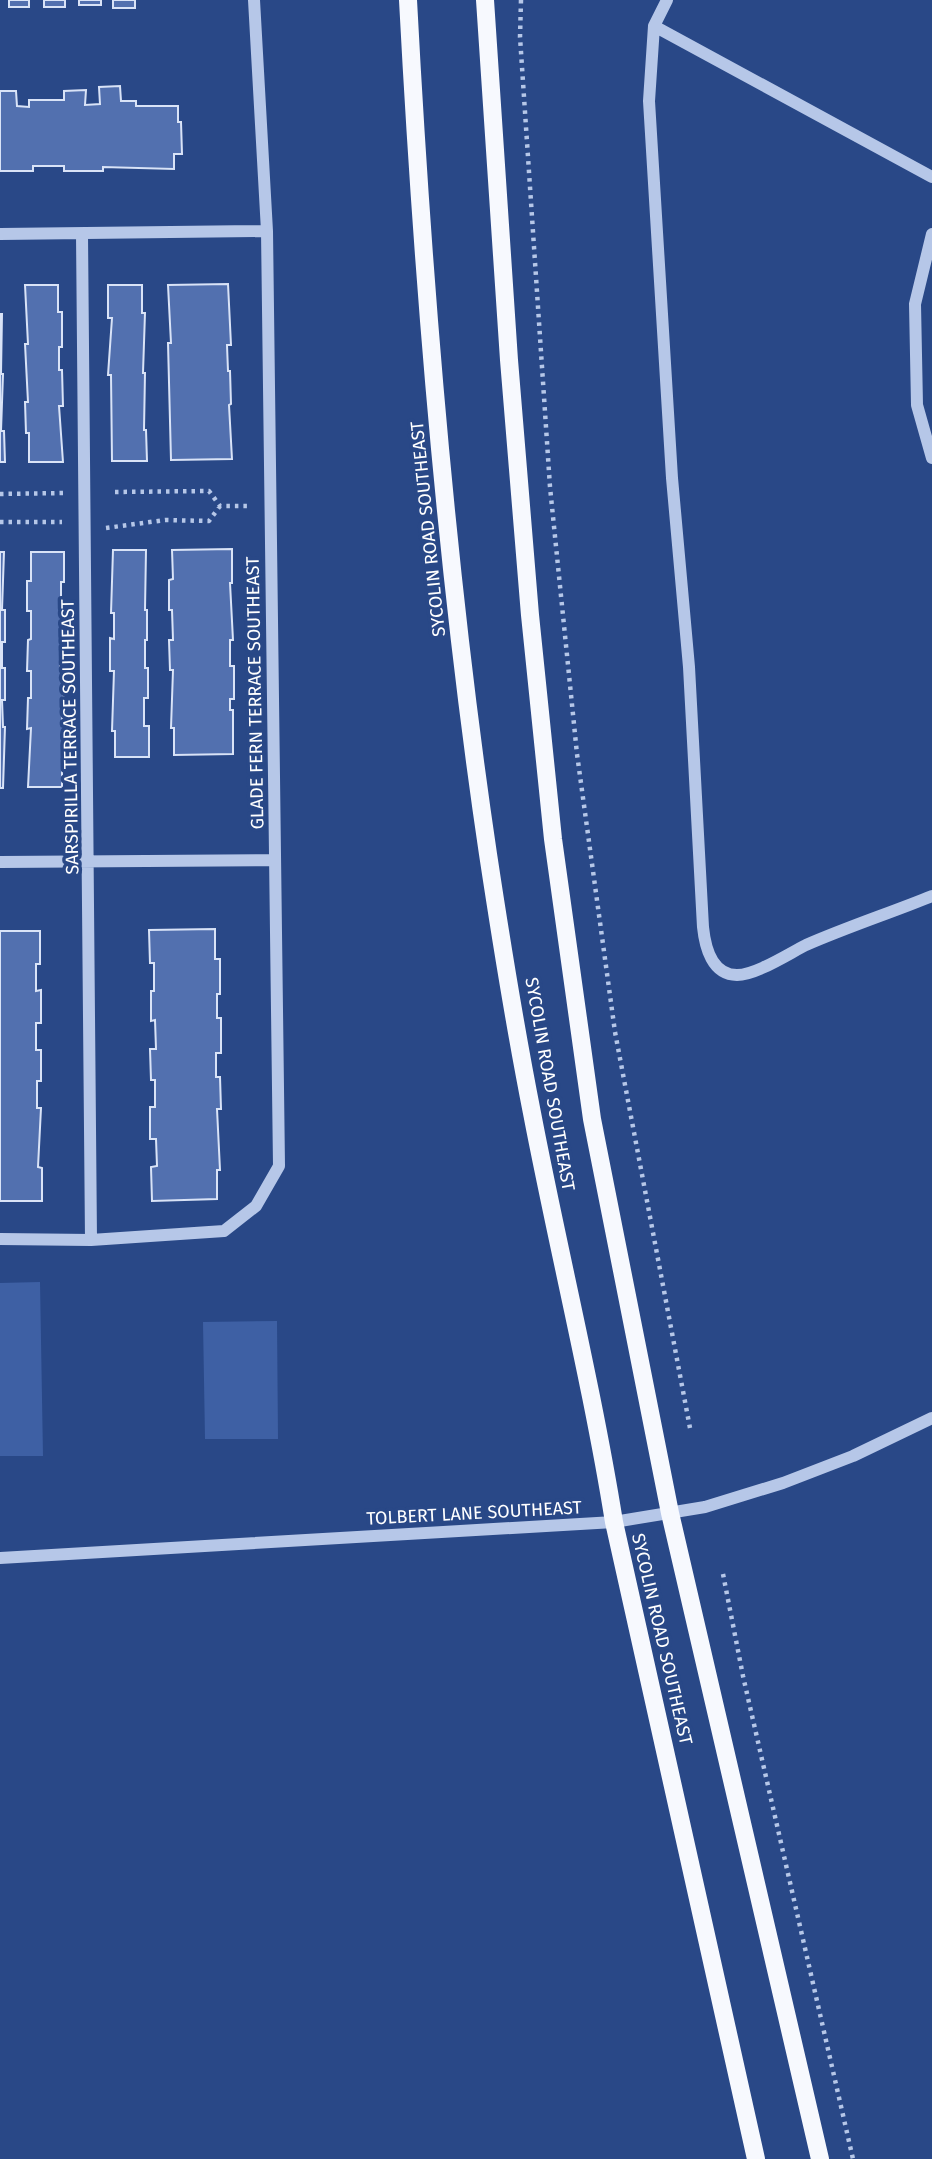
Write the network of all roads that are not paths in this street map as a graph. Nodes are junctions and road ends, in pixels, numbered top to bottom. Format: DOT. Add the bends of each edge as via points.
graph roads {
  1 [pos="254,0"];
  2 [pos="408,0"];
  3 [pos="485,0"];
  4 [pos="667,0"];
  5 [pos="654,26"];
  6 [pos="932,177"];
  7 [pos="267,232"];
  8 [pos="0,234"];
  9 [pos="82,234"];
  10 [pos="932,234"];
  11 [pos="932,458"];
  12 [pos="274,860"];
  13 [pos="89,861"];
  14 [pos="0,862"];
  15 [pos="932,897"];
  16 [pos="0,1239"];
  17 [pos="91,1240"];
  18 [pos="932,1418"];
  19 [pos="670,1513"];
  20 [pos="614,1522"];
  21 [pos="0,1558"];
  22 [pos="756,2159"];
  23 [pos="820,2159"];
  1 -- 7 [label="street, GLADE FERN TERRACE SOUTHEAST"];
  2 -- 20 [label="main road, SYCOLIN ROAD SOUTHEAST" via="427,304 457,613 488,854 532,1112"];
  3 -- 19 [label="main road, SYCOLIN ROAD SOUTHEAST" via="509,360 553,839 592,1119"];
  4 -- 5 [label="street"];
  5 -- 6 [label="street"];
  5 -- 15 [label="street" via="649,101 708,953 721,970 736,975 753,971"];
  7 -- 9 [label="street"];
  7 -- 12 [label="street, GLADE FERN TERRACE SOUTHEAST"];
  8 -- 9 [label="street"];
  9 -- 13 [label="street, SARSPIRILLA TERRACE SOUTHEAST"];
  10 -- 11 [label="street" via="915,304 917,405"];
  12 -- 13 [label="street"];
  12 -- 17 [label="street, GLADE FERN TERRACE SOUTHEAST" via="279,1166 256,1206 224,1231"];
  13 -- 14 [label="street"];
  13 -- 17 [label="street, SARSPIRILLA TERRACE SOUTHEAST"];
  16 -- 17 [label="street, GLADE FERN TERRACE SOUTHEAST"];
  18 -- 19 [label="street, TOLBERT LANE SOUTHEAST" via="783,1483"];
  19 -- 20 [label="street, TOLBERT LANE SOUTHEAST"];
  19 -- 23 [label="main road, SYCOLIN ROAD SOUTHEAST"];
  20 -- 21 [label="street, TOLBERT LANE SOUTHEAST"];
  20 -- 22 [label="main road, SYCOLIN ROAD SOUTHEAST"];
}
